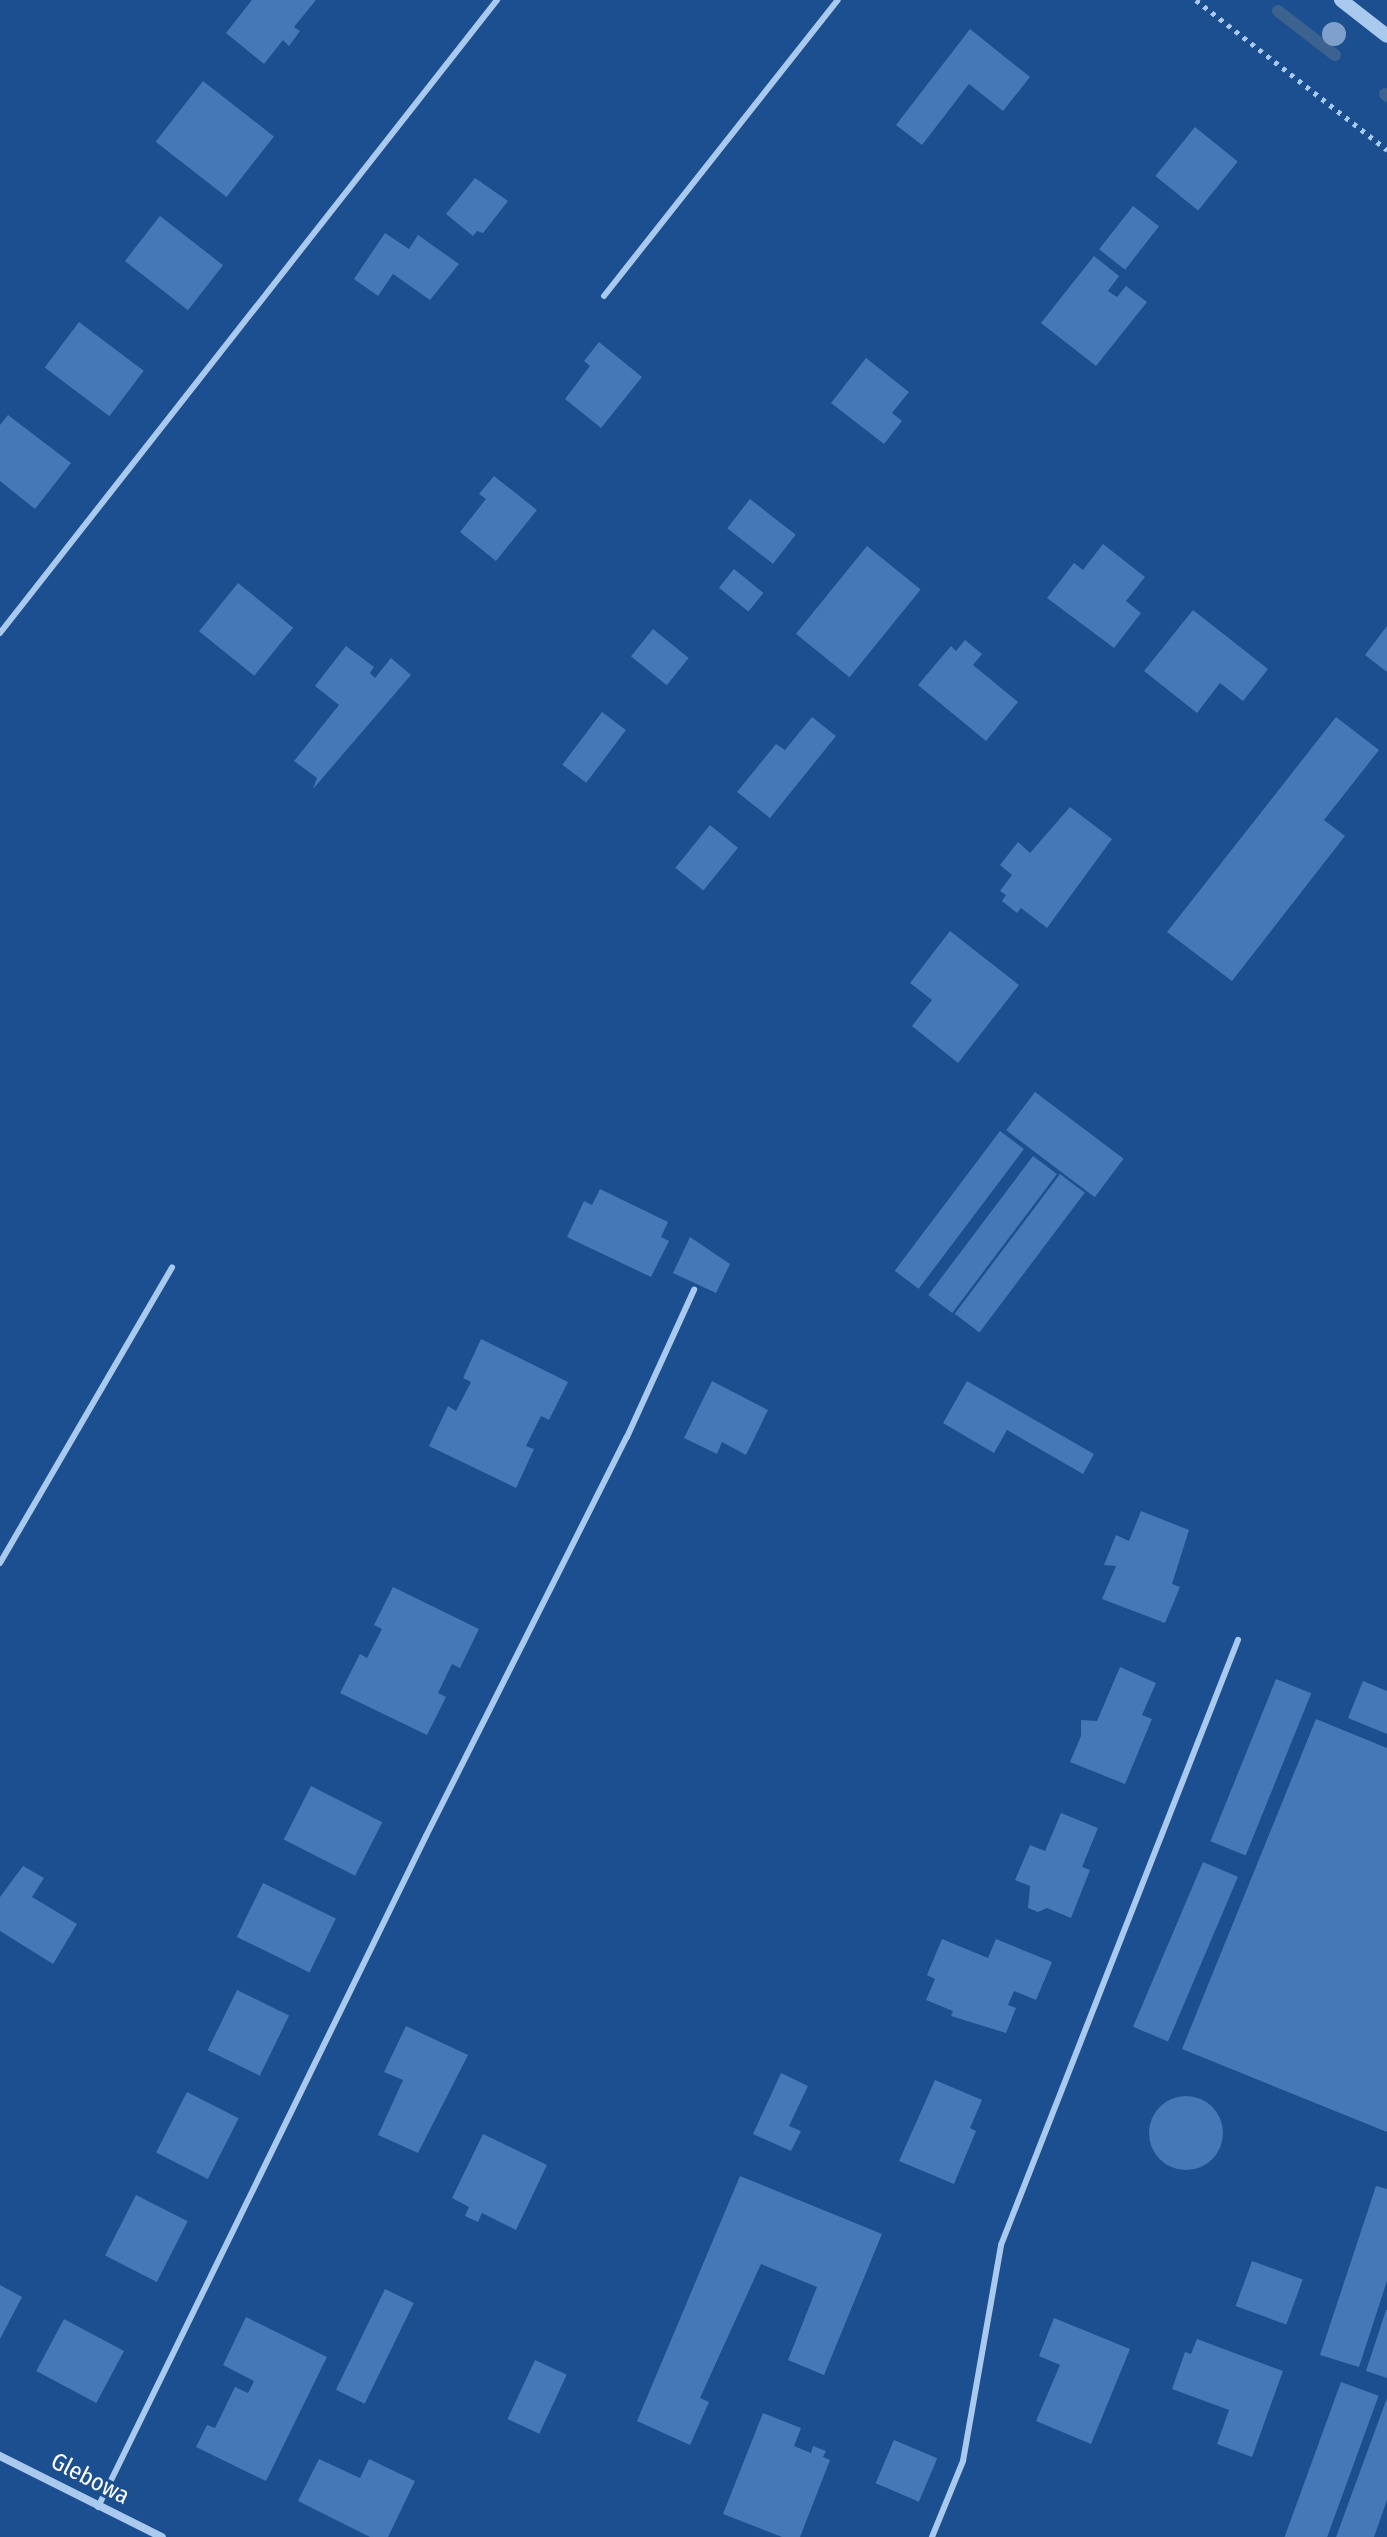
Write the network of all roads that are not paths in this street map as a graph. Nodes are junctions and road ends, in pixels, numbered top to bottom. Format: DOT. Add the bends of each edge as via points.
graph roads {
  1 [pos="497,0"];
  2 [pos="838,0"];
  3 [pos="1341,0"];
  4 [pos="1387,36"];
  5 [pos="604,296"];
  6 [pos="0,633"];
  7 [pos="172,1267"];
  8 [pos="694,1290"];
  9 [pos="0,1563"];
  10 [pos="1238,1640"];
  11 [pos="0,2456"];
  12 [pos="98,2507"];
  13 [pos="162,2537"];
  14 [pos="932,2537"];
  1 -- 6 [label="lane"];
  2 -- 5 [label="lane"];
  3 -- 4 [label="street"];
  7 -- 9 [label="lane"];
  8 -- 12 [label="lane" via="627,1437"];
  10 -- 14 [label="lane" via="1001,2245 963,2461"];
  11 -- 12 [label="street, Glebowa"];
  12 -- 13 [label="street, Glebowa"];
}
